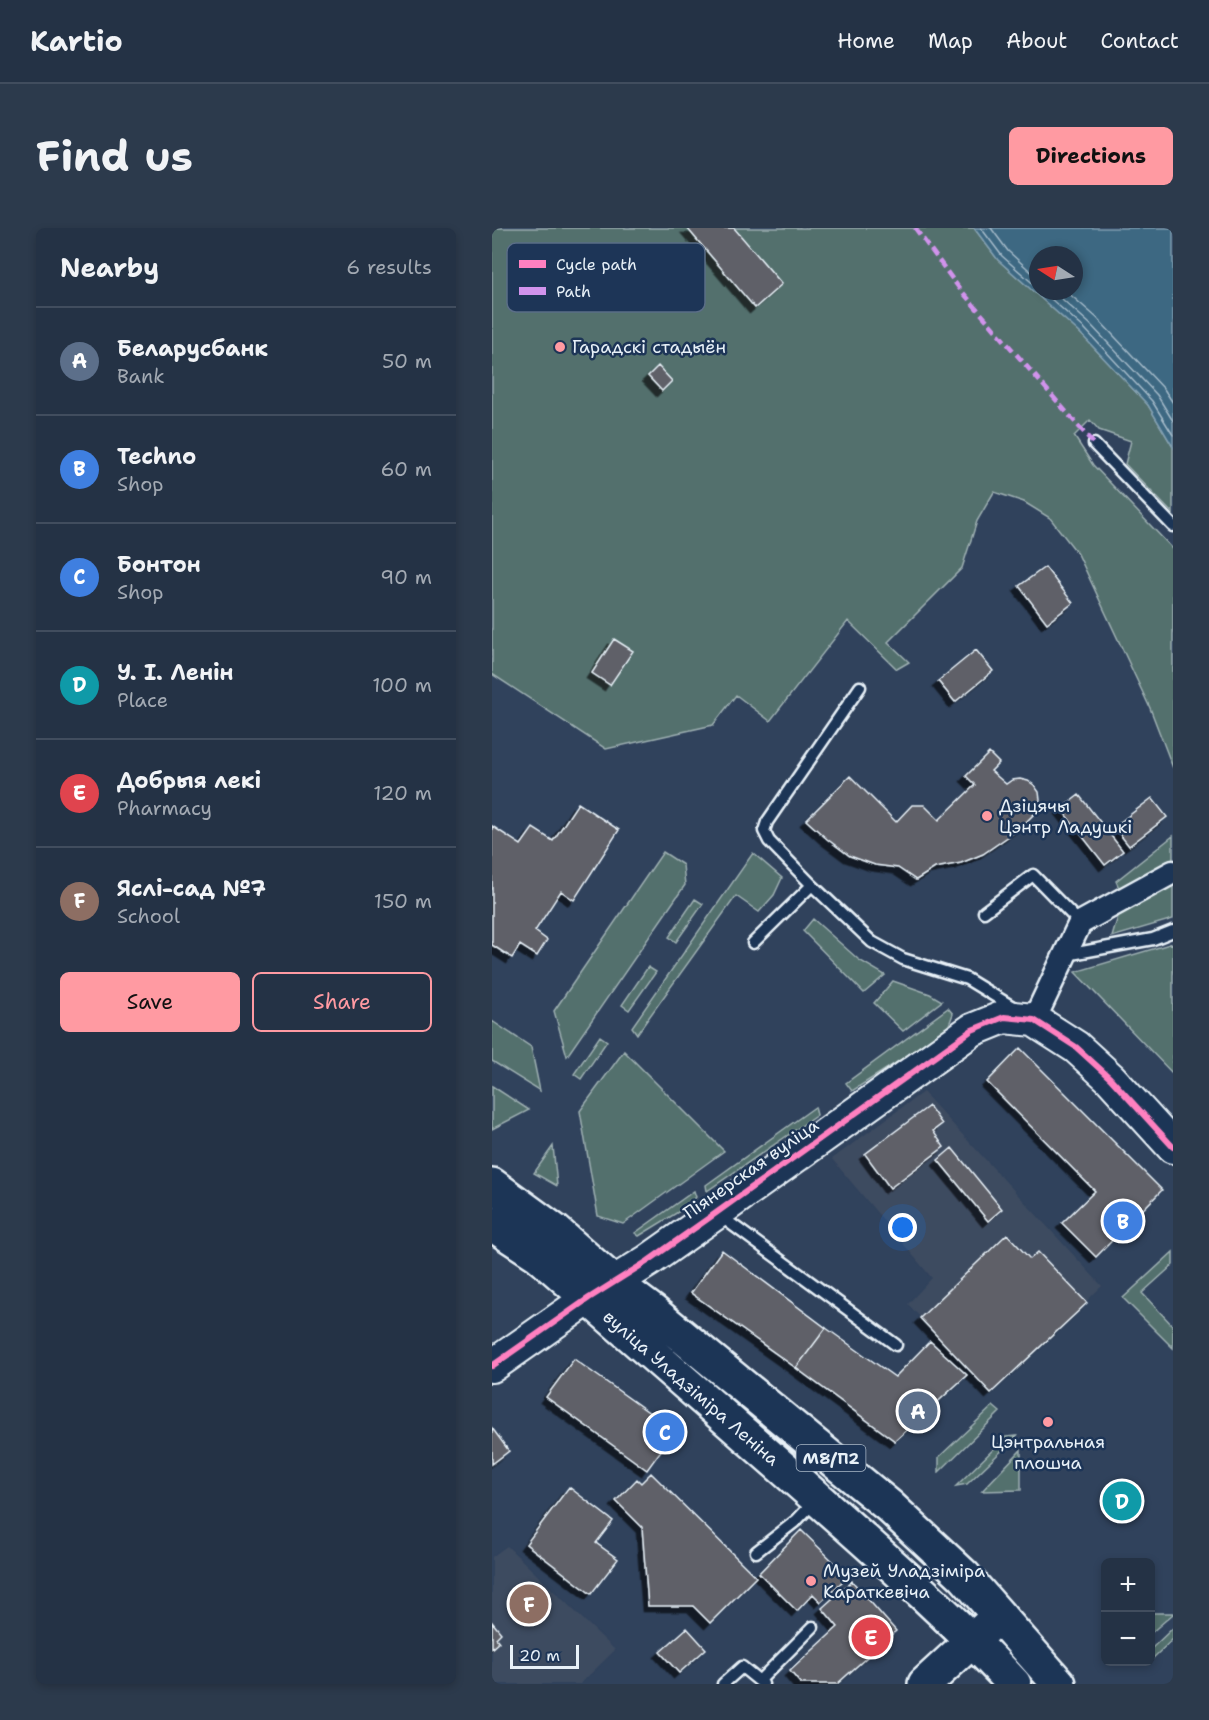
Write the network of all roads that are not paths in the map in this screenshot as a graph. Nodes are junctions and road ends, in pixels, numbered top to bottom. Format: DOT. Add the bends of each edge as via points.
graph roads {
  1 [pos="1094,444"];
  2 [pos="1173,526"];
  3 [pos="860,687"];
  4 [pos="1173,872"];
  5 [pos="812,885"];
  6 [pos="984,912"];
  7 [pos="1080,923"];
  8 [pos="1173,932"];
  9 [pos="753,942"];
  10 [pos="1066,955"];
  11 [pos="1034,1020"];
  12 [pos="1173,1147"];
  13 [pos="492,1185"];
  14 [pos="716,1213"];
  15 [pos="492,1224"];
  16 [pos="601,1290"];
  17 [pos="896,1345"];
  18 [pos="492,1366"];
  19 [pos="817,1499"];
  20 [pos="756,1552"];
  21 [pos="998,1616"];
  22 [pos="813,1627"];
  23 [pos="973,1641"];
  24 [pos="761,1682"];
  25 [pos="723,1684"];
  26 [pos="925,1684"];
  27 [pos="1014,1684"];
  28 [pos="1059,1684"];
  1 -- 2 [label="lane"];
  3 -- 5 [label="lane" via="766,822 764,831 769,842"];
  4 -- 7 [label="street"];
  5 -- 9 [label="lane"];
  5 -- 11 [label="lane" via="872,942 903,959 967,979"];
  6 -- 7 [label="lane" via="1033,874"];
  7 -- 10 [label="street"];
  8 -- 10 [label="lane"];
  10 -- 11 [label="street"];
  11 -- 12 [label="street" via="1076,1047 1110,1078"];
  11 -- 14 [label="street, Піянерская вуліца" via="1004,1017 972,1030"];
  13 -- 16 [label="main road, вуліца Уладзіміра Леніна / М8/П2" via="555,1231"];
  14 -- 16 [label="street, Піянерская вуліца"];
  14 -- 17 [label="lane"];
  15 -- 16 [label="main road, вуліца Уладзіміра Леніна / М8/П2"];
  16 -- 18 [label="street, Піянерская вуліца"];
  16 -- 19 [label="main road, вуліца Уладзіміра Леніна / М8/П2"];
  16 -- 21 [label="main road, вуліца Уладзіміра Леніна / М8/П2" via="661,1318 889,1506 964,1576"];
  19 -- 20 [label="lane"];
  19 -- 23 [label="main road, вуліца Уладзіміра Леніна / М8/П2"];
  21 -- 23 [label="main road"];
  21 -- 28 [label="main road, вуліца Уладзіміра Леніна / М8/П2"];
  22 -- 24 [label="lane"];
  23 -- 26 [label="main road"];
  23 -- 27 [label="main road, вуліца Уладзіміра Леніна / М8/П2"];
  24 -- 25 [label="lane" via="742,1667"];
}
